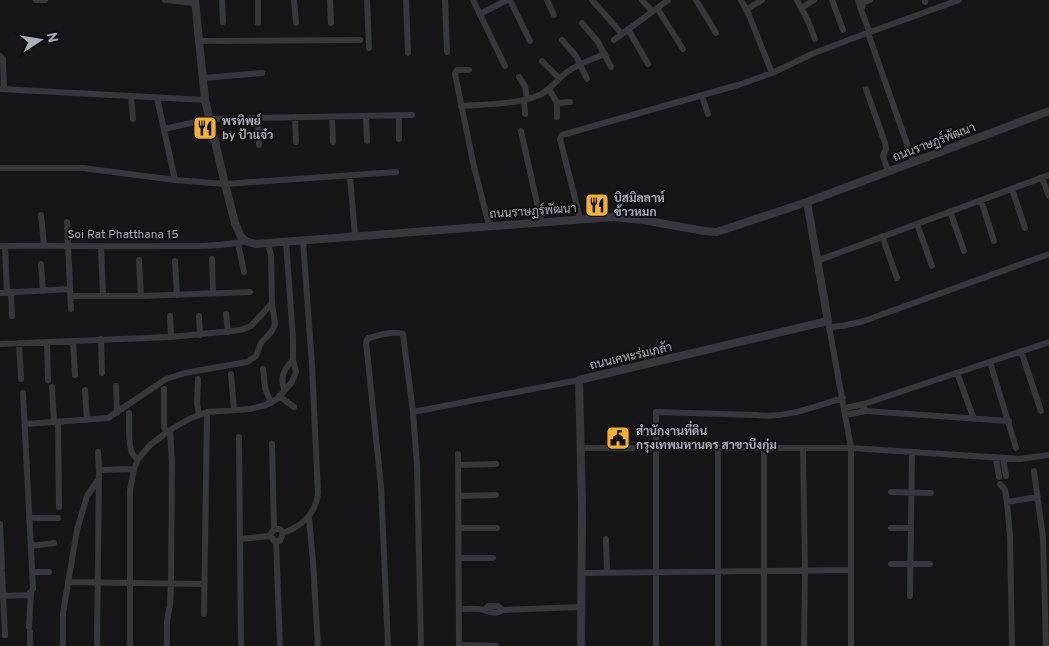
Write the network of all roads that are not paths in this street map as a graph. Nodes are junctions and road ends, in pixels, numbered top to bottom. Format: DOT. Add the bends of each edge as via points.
graph roads {
  1 [pos="36,0"];
  2 [pos="45,0"];
  3 [pos="165,0"];
  4 [pos="222,0"];
  5 [pos="258,0"];
  6 [pos="294,0"];
  7 [pos="330,0"];
  8 [pos="367,0"];
  9 [pos="406,0"];
  10 [pos="445,0"];
  11 [pos="473,0"];
  12 [pos="508,0"];
  13 [pos="547,0"];
  14 [pos="592,0"];
  15 [pos="642,0"];
  16 [pos="668,0"];
  17 [pos="696,0"];
  18 [pos="741,0"];
  19 [pos="762,0"];
  20 [pos="797,0"];
  21 [pos="814,0"];
  22 [pos="832,0"];
  23 [pos="858,0"];
  24 [pos="870,0"];
  25 [pos="959,0"];
  26 [pos="195,2"];
  27 [pos="802,8"];
  28 [pos="654,10"];
  29 [pos="746,10"];
  30 [pos="861,10"];
  31 [pos="480,14"];
  32 [pos="554,15"];
  33 [pos="223,22"];
  34 [pos="258,23"];
  35 [pos="296,23"];
  36 [pos="331,23"];
  37 [pos="582,23"];
  38 [pos="843,30"];
  39 [pos="625,32"];
  40 [pos="716,33"];
  41 [pos="869,33"];
  42 [pos="815,39"];
  43 [pos="360,40"];
  44 [pos="562,40"];
  45 [pos="614,40"];
  46 [pos="198,41"];
  47 [pos="530,41"];
  48 [pos="369,48"];
  49 [pos="683,49"];
  50 [pos="447,52"];
  51 [pos="408,53"];
  52 [pos="605,54"];
  53 [pos="0,56"];
  54 [pos="542,61"];
  55 [pos="580,64"];
  56 [pos="648,64"];
  57 [pos="505,66"];
  58 [pos="611,67"];
  59 [pos="469,70"];
  60 [pos="772,72"];
  61 [pos="262,73"];
  62 [pos="519,77"];
  63 [pos="203,78"];
  64 [pos="559,78"];
  65 [pos="587,79"];
  66 [pos="2,89"];
  67 [pos="549,89"];
  68 [pos="866,89"];
  69 [pos="131,96"];
  70 [pos="702,96"];
  71 [pos="157,98"];
  72 [pos="526,99"];
  73 [pos="205,100"];
  74 [pos="570,102"];
  75 [pos="557,103"];
  76 [pos="461,106"];
  77 [pos="1049,111"];
  78 [pos="525,114"];
  79 [pos="708,114"];
  80 [pos="366,116"];
  81 [pos="399,116"];
  82 [pos="412,116"];
  83 [pos="295,117"];
  84 [pos="332,117"];
  85 [pos="557,117"];
  86 [pos="209,118"];
  87 [pos="258,118"];
  88 [pos="133,119"];
  89 [pos="164,128"];
  90 [pos="521,131"];
  91 [pos="399,139"];
  92 [pos="367,141"];
  93 [pos="296,142"];
  94 [pos="333,142"];
  95 [pos="259,146"];
  96 [pos="913,161"];
  97 [pos="0,168"];
  98 [pos="888,171"];
  99 [pos="396,172"];
  100 [pos="350,176"];
  101 [pos="1046,176"];
  102 [pos="175,180"];
  103 [pos="225,184"];
  104 [pos="1012,189"];
  105 [pos="1049,196"];
  106 [pos="981,200"];
  107 [pos="806,202"];
  108 [pos="950,211"];
  109 [pos="41,215"];
  110 [pos="580,218"];
  111 [pos="541,221"];
  112 [pos="67,222"];
  113 [pos="917,224"];
  114 [pos="489,225"];
  115 [pos="1025,228"];
  116 [pos="355,236"];
  117 [pos="882,236"];
  118 [pos="994,240"];
  119 [pos="303,241"];
  120 [pos="242,242"];
  121 [pos="286,242"];
  122 [pos="268,244"];
  123 [pos="44,245"];
  124 [pos="67,245"];
  125 [pos="2,246"];
  126 [pos="102,247"];
  127 [pos="964,251"];
  128 [pos="1049,254"];
  129 [pos="212,259"];
  130 [pos="139,260"];
  131 [pos="175,261"];
  132 [pos="817,261"];
  133 [pos="41,264"];
  134 [pos="932,266"];
  135 [pos="244,272"];
  136 [pos="897,278"];
  137 [pos="43,291"];
  138 [pos="250,292"];
  139 [pos="6,293"];
  140 [pos="70,293"];
  141 [pos="213,294"];
  142 [pos="103,295"];
  143 [pos="177,295"];
  144 [pos="141,296"];
  145 [pos="272,303"];
  146 [pos="71,309"];
  147 [pos="226,314"];
  148 [pos="12,316"];
  149 [pos="170,316"];
  150 [pos="199,316"];
  151 [pos="829,324"];
  152 [pos="228,332"];
  153 [pos="200,335"];
  154 [pos="171,337"];
  155 [pos="101,340"];
  156 [pos="73,341"];
  157 [pos="47,342"];
  158 [pos="1049,342"];
  159 [pos="0,344"];
  160 [pos="19,344"];
  161 [pos="1021,351"];
  162 [pos="293,360"];
  163 [pos="990,362"];
  164 [pos="263,369"];
  165 [pos="102,373"];
  166 [pos="957,373"];
  167 [pos="231,374"];
  168 [pos="75,375"];
  169 [pos="198,379"];
  170 [pos="21,380"];
  171 [pos="48,380"];
  172 [pos="580,380"];
  173 [pos="116,386"];
  174 [pos="52,387"];
  175 [pos="164,389"];
  176 [pos="284,389"];
  177 [pos="85,390"];
  178 [pos="23,393"];
  179 [pos="280,396"];
  180 [pos="843,398"];
  181 [pos="271,403"];
  182 [pos="864,404"];
  183 [pos="294,406"];
  184 [pos="234,410"];
  185 [pos="845,411"];
  186 [pos="866,411"];
  187 [pos="1041,411"];
  188 [pos="207,412"];
  189 [pos="413,412"];
  190 [pos="117,413"];
  191 [pos="130,413"];
  192 [pos="199,414"];
  193 [pos="974,419"];
  194 [pos="87,420"];
  195 [pos="56,422"];
  196 [pos="1009,422"];
  197 [pos="25,424"];
  198 [pos="169,432"];
  199 [pos="239,437"];
  200 [pos="272,444"];
  201 [pos="581,448"];
  202 [pos="656,448"];
  203 [pos="718,448"];
  204 [pos="764,448"];
  205 [pos="803,448"];
  206 [pos="851,448"];
  207 [pos="1016,448"];
  208 [pos="98,452"];
  209 [pos="912,452"];
  210 [pos="458,454"];
  211 [pos="1049,456"];
  212 [pos="1000,458"];
  213 [pos="138,459"];
  214 [pos="496,464"];
  215 [pos="458,465"];
  216 [pos="134,469"];
  217 [pos="98,470"];
  218 [pos="1034,471"];
  219 [pos="98,479"];
  220 [pos="891,492"];
  221 [pos="912,492"];
  222 [pos="931,493"];
  223 [pos="496,495"];
  224 [pos="459,496"];
  225 [pos="1038,497"];
  226 [pos="1007,502"];
  227 [pos="59,507"];
  228 [pos="29,518"];
  229 [pos="58,518"];
  230 [pos="309,518"];
  231 [pos="0,524"];
  232 [pos="0,528"];
  233 [pos="274,528"];
  234 [pos="459,528"];
  235 [pos="497,528"];
  236 [pos="891,528"];
  237 [pos="911,528"];
  238 [pos="283,533"];
  239 [pos="270,536"];
  240 [pos="240,539"];
  241 [pos="606,539"];
  242 [pos="276,541"];
  243 [pos="54,543"];
  244 [pos="30,546"];
  245 [pos="459,558"];
  246 [pos="493,558"];
  247 [pos="911,563"];
  248 [pos="891,564"];
  249 [pos="930,564"];
  250 [pos="718,570"];
  251 [pos="764,570"];
  252 [pos="805,570"];
  253 [pos="850,570"];
  254 [pos="32,572"];
  255 [pos="49,572"];
  256 [pos="607,572"];
  257 [pos="656,572"];
  258 [pos="582,573"];
  259 [pos="68,582"];
  260 [pos="98,582"];
  261 [pos="130,583"];
  262 [pos="171,584"];
  263 [pos="204,584"];
  264 [pos="31,592"];
  265 [pos="1,596"];
  266 [pos="910,596"];
  267 [pos="581,607"];
  268 [pos="459,609"];
  269 [pos="204,614"];
  270 [pos="5,635"];
  271 [pos="30,646"];
  272 [pos="63,646"];
  273 [pos="97,646"];
  274 [pos="130,646"];
  275 [pos="166,646"];
  276 [pos="241,646"];
  277 [pos="280,646"];
  278 [pos="318,646"];
  279 [pos="388,646"];
  280 [pos="421,646"];
  281 [pos="459,646"];
  282 [pos="496,646"];
  283 [pos="581,646"];
  284 [pos="656,646"];
  285 [pos="718,646"];
  286 [pos="764,646"];
  287 [pos="804,646"];
  288 [pos="851,646"];
  289 [pos="1012,646"];
  290 [pos="1046,646"];
  1 -- 2 [label="street"];
  3 -- 26 [label="street"];
  4 -- 33 [label="street"];
  5 -- 34 [label="street"];
  6 -- 35 [label="street"];
  7 -- 36 [label="street"];
  8 -- 48 [label="street"];
  9 -- 51 [label="street"];
  10 -- 50 [label="street"];
  11 -- 31 [label="street"];
  12 -- 31 [label="street"];
  12 -- 47 [label="street"];
  13 -- 32 [label="street"];
  14 -- 39 [label="street"];
  15 -- 28 [label="street"];
  16 -- 28 [label="street"];
  17 -- 40 [label="street"];
  18 -- 29 [label="street"];
  19 -- 29 [label="street"];
  20 -- 27 [label="street"];
  21 -- 27 [label="street"];
  22 -- 38 [label="street"];
  23 -- 30 [label="street"];
  24 -- 30 [label="street" via="864,2"];
  25 -- 41 [label="street"];
  26 -- 46 [label="street"];
  27 -- 42 [label="street"];
  28 -- 39 [label="street"];
  28 -- 49 [label="street"];
  29 -- 60 [label="street"];
  30 -- 41 [label="street"];
  31 -- 57 [label="street"];
  37 -- 52 [label="street"];
  39 -- 45 [label="street"];
  39 -- 56 [label="street"];
  41 -- 60 [label="street"];
  41 -- 96 [label="street"];
  43 -- 46 [label="street"];
  44 -- 55 [label="street"];
  46 -- 63 [label="street"];
  52 -- 55 [label="street"];
  52 -- 58 [label="street"];
  53 -- 66 [label="street" via="3,59"];
  54 -- 64 [label="street"];
  55 -- 64 [label="street"];
  55 -- 65 [label="street"];
  59 -- 76 [label="street" via="455,72"];
  60 -- 70 [label="street"];
  61 -- 63 [label="street"];
  62 -- 72 [label="street" via="525,86"];
  63 -- 73 [label="street"];
  64 -- 67 [label="street"];
  66 -- 69 [label="street"];
  67 -- 72 [label="street"];
  67 -- 75 [label="street"];
  68 -- 98 [label="street" via="885,143 883,156"];
  69 -- 71 [label="street"];
  69 -- 88 [label="street"];
  70 -- 79 [label="street"];
  70 -- 110 [label="street" via="561,136"];
  71 -- 73 [label="street"];
  71 -- 89 [label="street"];
  72 -- 76 [label="street"];
  72 -- 78 [label="street"];
  73 -- 86 [label="street"];
  74 -- 75 [label="street"];
  75 -- 85 [label="street"];
  76 -- 114 [label="street"];
  77 -- 96 [label="street, ถนนราษฏร์พัฒนา"];
  80 -- 81 [label="street"];
  80 -- 84 [label="street"];
  80 -- 92 [label="street"];
  81 -- 82 [label="street"];
  81 -- 91 [label="street"];
  83 -- 84 [label="street"];
  83 -- 87 [label="street"];
  83 -- 93 [label="street"];
  84 -- 94 [label="street"];
  86 -- 87 [label="street"];
  86 -- 89 [label="street"];
  86 -- 103 [label="street"];
  87 -- 95 [label="street"];
  89 -- 102 [label="street"];
  90 -- 111 [label="street"];
  96 -- 98 [label="street, ถนนราษฏร์พัฒนา"];
  97 -- 102 [label="street" via="83,168"];
  98 -- 107 [label="street, ถนนราษฏร์พัฒนา"];
  99 -- 100 [label="street"];
  100 -- 103 [label="street"];
  100 -- 116 [label="street"];
  101 -- 104 [label="street"];
  101 -- 105 [label="street"];
  102 -- 103 [label="street"];
  103 -- 120 [label="street"];
  104 -- 106 [label="street"];
  104 -- 115 [label="street"];
  106 -- 108 [label="street"];
  106 -- 118 [label="street"];
  107 -- 110 [label="street, ถนนราษฏร์พัฒนา" via="717,232 629,218"];
  107 -- 132 [label="street"];
  108 -- 113 [label="street"];
  108 -- 127 [label="street"];
  109 -- 123 [label="street"];
  110 -- 111 [label="street, ถนนราษฏร์พัฒนา"];
  111 -- 114 [label="street, ถนนราษฏร์พัฒนา"];
  112 -- 124 [label="street"];
  113 -- 117 [label="street"];
  113 -- 134 [label="street"];
  114 -- 116 [label="street, ถนนราษฏร์พัฒนา"];
  116 -- 119 [label="street, ถนนราษฏร์พัฒนา"];
  117 -- 132 [label="street"];
  117 -- 136 [label="street"];
  119 -- 121 [label="street, ถนนราษฏร์พัฒนา"];
  119 -- 230 [label="street" via="318,486 317,502"];
  120 -- 122 [label="street, ถนนราษฏร์พัฒนา"];
  120 -- 126 [label="street, Soi Rat Phatthana 15"];
  120 -- 135 [label="street"];
  121 -- 122 [label="street, ถนนราษฏร์พัฒนา"];
  121 -- 162 [label="street"];
  122 -- 145 [label="street"];
  123 -- 124 [label="street, Soi Rat Phatthana 15"];
  123 -- 125 [label="street, Soi Rat Phatthana 15"];
  124 -- 126 [label="street, Soi Rat Phatthana 15"];
  124 -- 140 [label="street"];
  125 -- 139 [label="street"];
  126 -- 142 [label="street"];
  128 -- 151 [label="street" via="864,321 847,325"];
  129 -- 141 [label="street"];
  130 -- 144 [label="street"];
  131 -- 143 [label="street"];
  132 -- 151 [label="street"];
  133 -- 137 [label="street"];
  137 -- 139 [label="street"];
  137 -- 140 [label="street"];
  138 -- 141 [label="street"];
  139 -- 148 [label="street"];
  140 -- 142 [label="street"];
  140 -- 146 [label="street"];
  141 -- 143 [label="street"];
  142 -- 144 [label="street"];
  143 -- 144 [label="street"];
  145 -- 152 [label="street" via="249,328"];
  145 -- 190 [label="street" via="274,328 252,360 166,379"];
  147 -- 152 [label="street"];
  149 -- 154 [label="street"];
  150 -- 153 [label="street"];
  151 -- 172 [label="street, ถนนเคหะร่มเกล้า"];
  151 -- 180 [label="street"];
  152 -- 153 [label="street"];
  153 -- 154 [label="street"];
  154 -- 155 [label="street"];
  155 -- 156 [label="street"];
  155 -- 165 [label="street"];
  156 -- 157 [label="street"];
  156 -- 168 [label="street"];
  157 -- 160 [label="street"];
  157 -- 171 [label="street"];
  158 -- 161 [label="street"];
  159 -- 160 [label="street"];
  160 -- 170 [label="street"];
  161 -- 163 [label="street"];
  161 -- 187 [label="street"];
  162 -- 176 [label="street" via="285,368"];
  162 -- 176 [label="street" via="296,372"];
  163 -- 166 [label="street"];
  163 -- 196 [label="street"];
  164 -- 181 [label="street"];
  166 -- 182 [label="street"];
  166 -- 193 [label="street"];
  167 -- 184 [label="street"];
  169 -- 192 [label="street"];
  172 -- 189 [label="street"];
  172 -- 201 [label="street, ถนนเคหะร่มเกล้า"];
  173 -- 190 [label="street"];
  174 -- 195 [label="street"];
  175 -- 198 [label="street" via="164,427"];
  176 -- 179 [label="street"];
  177 -- 194 [label="street"];
  178 -- 197 [label="street"];
  179 -- 181 [label="street"];
  179 -- 183 [label="street"];
  180 -- 185 [label="street"];
  180 -- 202 [label="street" via="770,417 656,412"];
  181 -- 184 [label="street"];
  182 -- 185 [label="street"];
  182 -- 186 [label="street"];
  184 -- 188 [label="street"];
  185 -- 186 [label="street"];
  185 -- 206 [label="street"];
  186 -- 193 [label="street"];
  188 -- 192 [label="street"];
  188 -- 263 [label="street"];
  189 -- 279 [label="street" via="403,334 368,338 381,486"];
  189 -- 280 [label="street" via="418,466"];
  190 -- 194 [label="street" via="108,418"];
  191 -- 213 [label="street" via="130,448"];
  192 -- 198 [label="street"];
  193 -- 196 [label="street"];
  194 -- 195 [label="street"];
  195 -- 197 [label="street"];
  195 -- 227 [label="street"];
  196 -- 207 [label="street"];
  197 -- 228 [label="street"];
  198 -- 213 [label="street" via="150,445"];
  198 -- 262 [label="street" via="172,449"];
  199 -- 240 [label="street"];
  200 -- 233 [label="street"];
  201 -- 202 [label="street"];
  201 -- 258 [label="street, ถนนเคหะร่มเกล้า"];
  202 -- 203 [label="street"];
  202 -- 257 [label="street"];
  203 -- 204 [label="street"];
  203 -- 250 [label="street"];
  204 -- 205 [label="street"];
  204 -- 251 [label="street"];
  205 -- 206 [label="street"];
  205 -- 252 [label="street"];
  206 -- 209 [label="street"];
  206 -- 253 [label="street"];
  208 -- 217 [label="street"];
  209 -- 212 [label="street"];
  209 -- 221 [label="street"];
  210 -- 215 [label="street"];
  211 -- 212 [label="street"];
  212 -- 226 [label="street"];
  213 -- 216 [label="street"];
  214 -- 215 [label="street"];
  215 -- 224 [label="street"];
  216 -- 217 [label="street"];
  216 -- 261 [label="street" via="130,490"];
  217 -- 219 [label="street"];
  218 -- 225 [label="street"];
  219 -- 259 [label="street" via="87,496 77,530"];
  219 -- 260 [label="street"];
  220 -- 221 [label="street"];
  221 -- 222 [label="street"];
  221 -- 237 [label="street"];
  223 -- 224 [label="street"];
  224 -- 234 [label="street"];
  225 -- 226 [label="street"];
  225 -- 290 [label="street" via="1044,538"];
  226 -- 289 [label="street"];
  228 -- 229 [label="street"];
  228 -- 244 [label="street"];
  230 -- 238 [label="street"];
  230 -- 278 [label="street"];
  231 -- 232 [label="street"];
  232 -- 265 [label="street"];
  233 -- 238 [label="street"];
  233 -- 239 [label="street"];
  234 -- 235 [label="street"];
  234 -- 245 [label="street"];
  236 -- 237 [label="street"];
  237 -- 247 [label="street"];
  238 -- 242 [label="street" via="282,539"];
  239 -- 240 [label="street"];
  239 -- 242 [label="street"];
  240 -- 276 [label="street"];
  241 -- 256 [label="street"];
  242 -- 277 [label="street"];
  243 -- 244 [label="street"];
  244 -- 254 [label="street"];
  245 -- 246 [label="street"];
  245 -- 268 [label="street"];
  247 -- 248 [label="street"];
  247 -- 249 [label="street"];
  247 -- 266 [label="street"];
  250 -- 251 [label="street"];
  250 -- 257 [label="street"];
  250 -- 285 [label="street"];
  251 -- 252 [label="street"];
  251 -- 286 [label="street"];
  252 -- 253 [label="street"];
  252 -- 287 [label="street"];
  253 -- 288 [label="street"];
  254 -- 255 [label="street"];
  254 -- 264 [label="street"];
  256 -- 257 [label="street"];
  256 -- 258 [label="street"];
  257 -- 284 [label="street"];
  258 -- 267 [label="street, ถนนเคหะร่มเกล้า"];
  259 -- 260 [label="street"];
  259 -- 272 [label="street"];
  260 -- 261 [label="street"];
  260 -- 273 [label="street"];
  261 -- 262 [label="street"];
  261 -- 274 [label="street"];
  262 -- 263 [label="street"];
  262 -- 275 [label="street"];
  263 -- 269 [label="street"];
  264 -- 265 [label="street" via="28,595"];
  264 -- 271 [label="street"];
  265 -- 270 [label="street"];
  267 -- 268 [label="street" via="503,610 498,606 488,606 485,610"];
  267 -- 283 [label="street, ถนนเคหะร่มเกล้า"];
  268 -- 281 [label="street"];
  281 -- 282 [label="street"];
}
